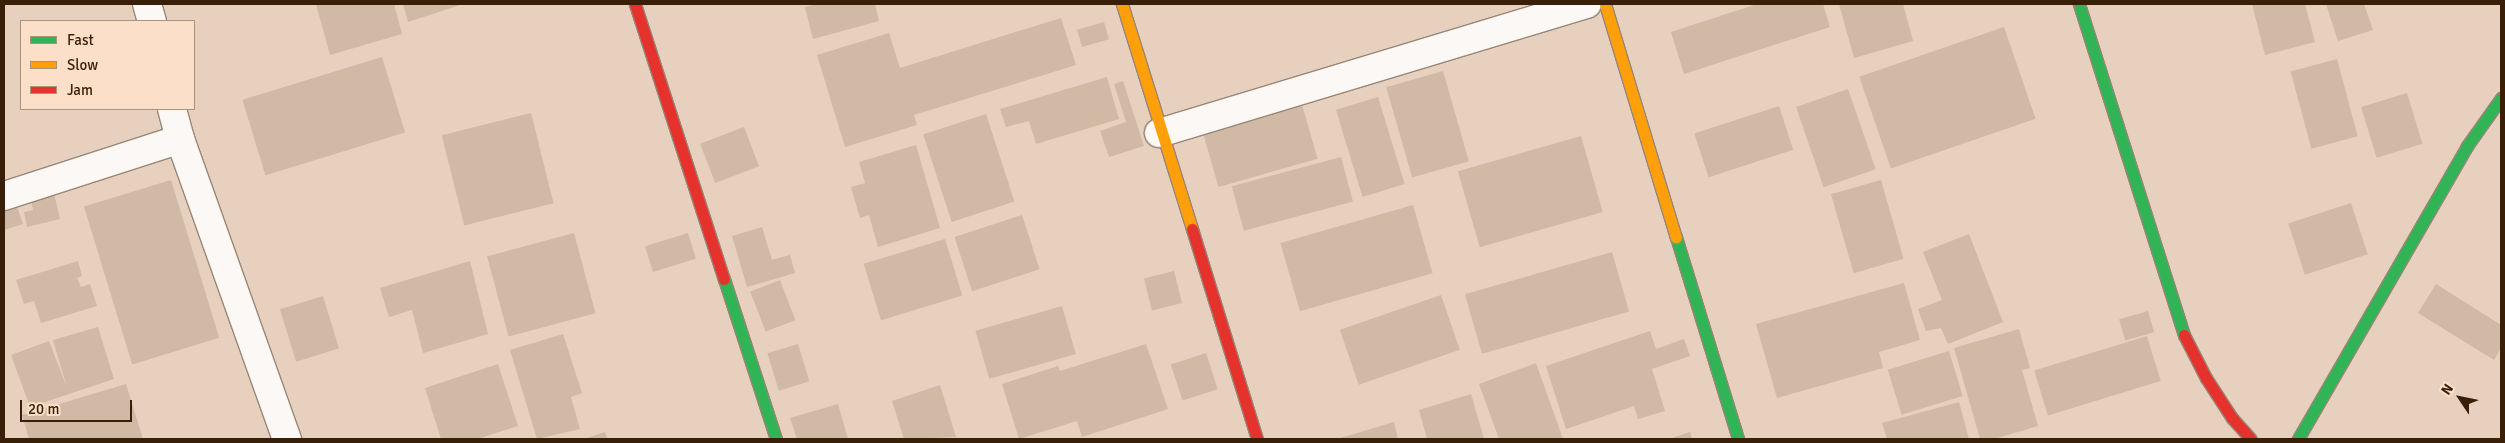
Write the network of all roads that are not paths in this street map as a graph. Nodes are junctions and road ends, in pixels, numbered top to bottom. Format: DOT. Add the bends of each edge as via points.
graph roads {
  1 [pos="147,4"];
  2 [pos="635,4"];
  3 [pos="1122,4"];
  4 [pos="1587,4"];
  5 [pos="1605,4"];
  6 [pos="2079,4"];
  7 [pos="152,20"];
  8 [pos="2501,98"];
  9 [pos="172,110"];
  10 [pos="1159,133"];
  11 [pos="180,139"];
  12 [pos="4,196"];
  13 [pos="287,439"];
  14 [pos="776,439"];
  15 [pos="1257,439"];
  16 [pos="1738,439"];
  17 [pos="2251,439"];
  18 [pos="2298,439"];
  1 -- 7 [label="street"];
  2 -- 14 [label="street"];
  3 -- 10 [label="street"];
  4 -- 10 [label="street"];
  5 -- 16 [label="street"];
  6 -- 17 [label="street" via="2185,337 2206,378 2232,418"];
  8 -- 18 [label="street" via="2467,146"];
  9 -- 11 [label="street"];
  10 -- 15 [label="street"];
  11 -- 12 [label="street"];
  11 -- 13 [label="street"];
}
